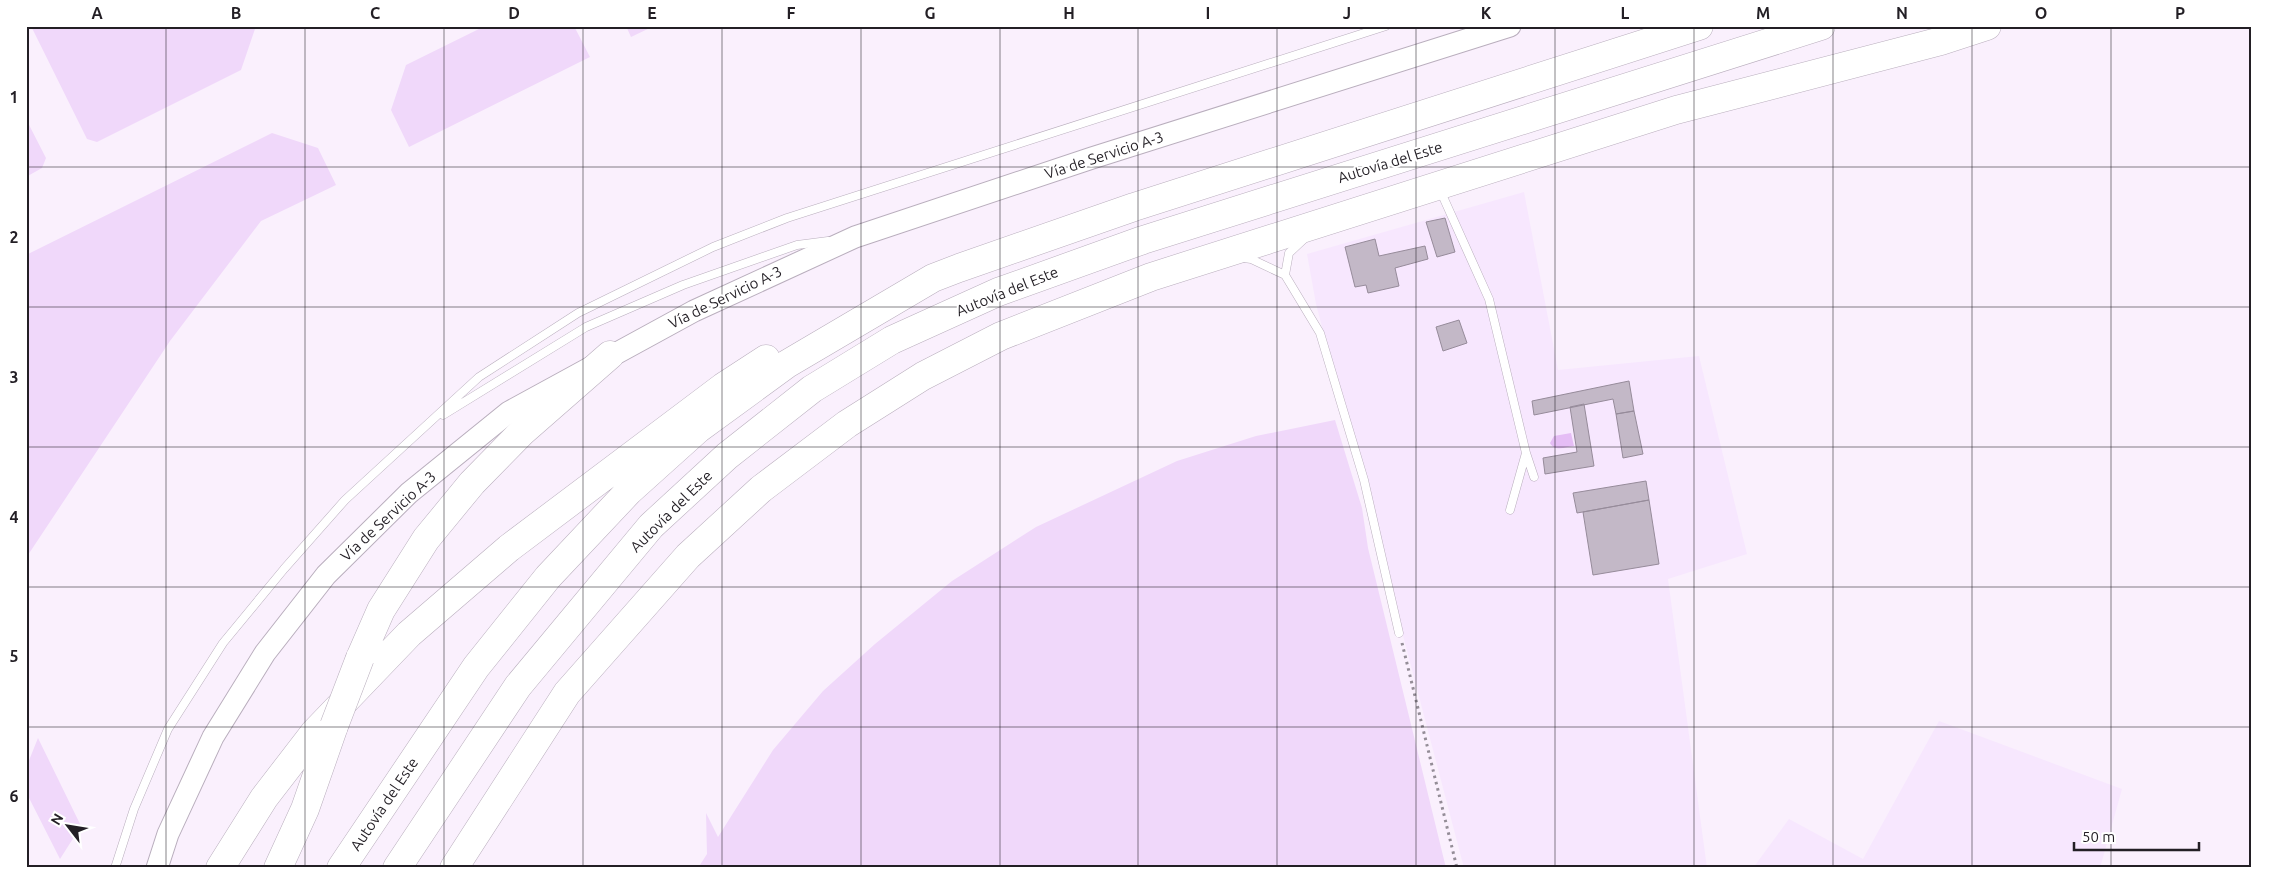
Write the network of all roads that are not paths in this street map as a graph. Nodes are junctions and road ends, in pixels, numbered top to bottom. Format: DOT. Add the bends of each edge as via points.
graph roads {
  1 [pos="1386,26"];
  2 [pos="1510,26"];
  3 [pos="1699,26"];
  4 [pos="1821,26"];
  5 [pos="1987,26"];
  6 [pos="1438,186"];
  7 [pos="1321,223"];
  8 [pos="855,237"];
  9 [pos="1217,256"];
  10 [pos="1285,275"];
  11 [pos="933,278"];
  12 [pos="610,356"];
  13 [pos="428,424"];
  14 [pos="1526,453"];
  15 [pos="1534,476"];
  16 [pos="1510,510"];
  17 [pos="1399,633"];
  18 [pos="115,868"];
  19 [pos="157,868"];
  20 [pos="220,868"];
  21 [pos="278,868"];
  22 [pos="341,868"];
  23 [pos="397,868"];
  24 [pos="454,868"];
  1 -- 13 [label="lane" via="787,218 713,247 578,313 479,377"];
  2 -- 8 [label="main road, Vía de Servicio A-3" via="1092,158"];
  3 -- 11 [label="highway, Autovía del Este" via="1134,207"];
  4 -- 23 [label="highway, Autovía del Este" via="1143,240 998,292 892,340 812,389 727,456 651,526 518,686"];
  5 -- 6 [label="highway" via="1676,110"];
  6 -- 7 [label="highway"];
  6 -- 14 [label="lane" via="1489,299"];
  7 -- 9 [label="highway"];
  7 -- 10 [label="lane" via="1289,253"];
  8 -- 12 [label="main road, Vía de Servicio A-3" via="694,311"];
  8 -- 13 [label="lane" via="797,245 683,285 594,323"];
  9 -- 10 [label="lane" via="1251,258"];
  9 -- 24 [label="highway" via="1151,277 1001,336 923,376 847,424 762,489 688,556 567,694"];
  10 -- 17 [label="lane" via="1320,333 1364,480"];
  11 -- 20 [label="highway" via="824,320 723,386 509,548 409,634 314,733 264,798"];
  11 -- 22 [label="highway, Autovía del Este" via="787,364 698,429 629,491 548,577 476,667"];
  12 -- 19 [label="main road, Vía de Servicio A-3" via="509,412 409,493 326,575 265,652 213,737 168,834"];
  12 -- 21 [label="highway, bridge" via="522,432 472,482 426,539 381,610 334,726 305,809"];
  13 -- 18 [label="lane" via="345,500 223,643 168,729 134,809"];
  14 -- 15 [label="lane"];
  14 -- 16 [label="lane"];
}
